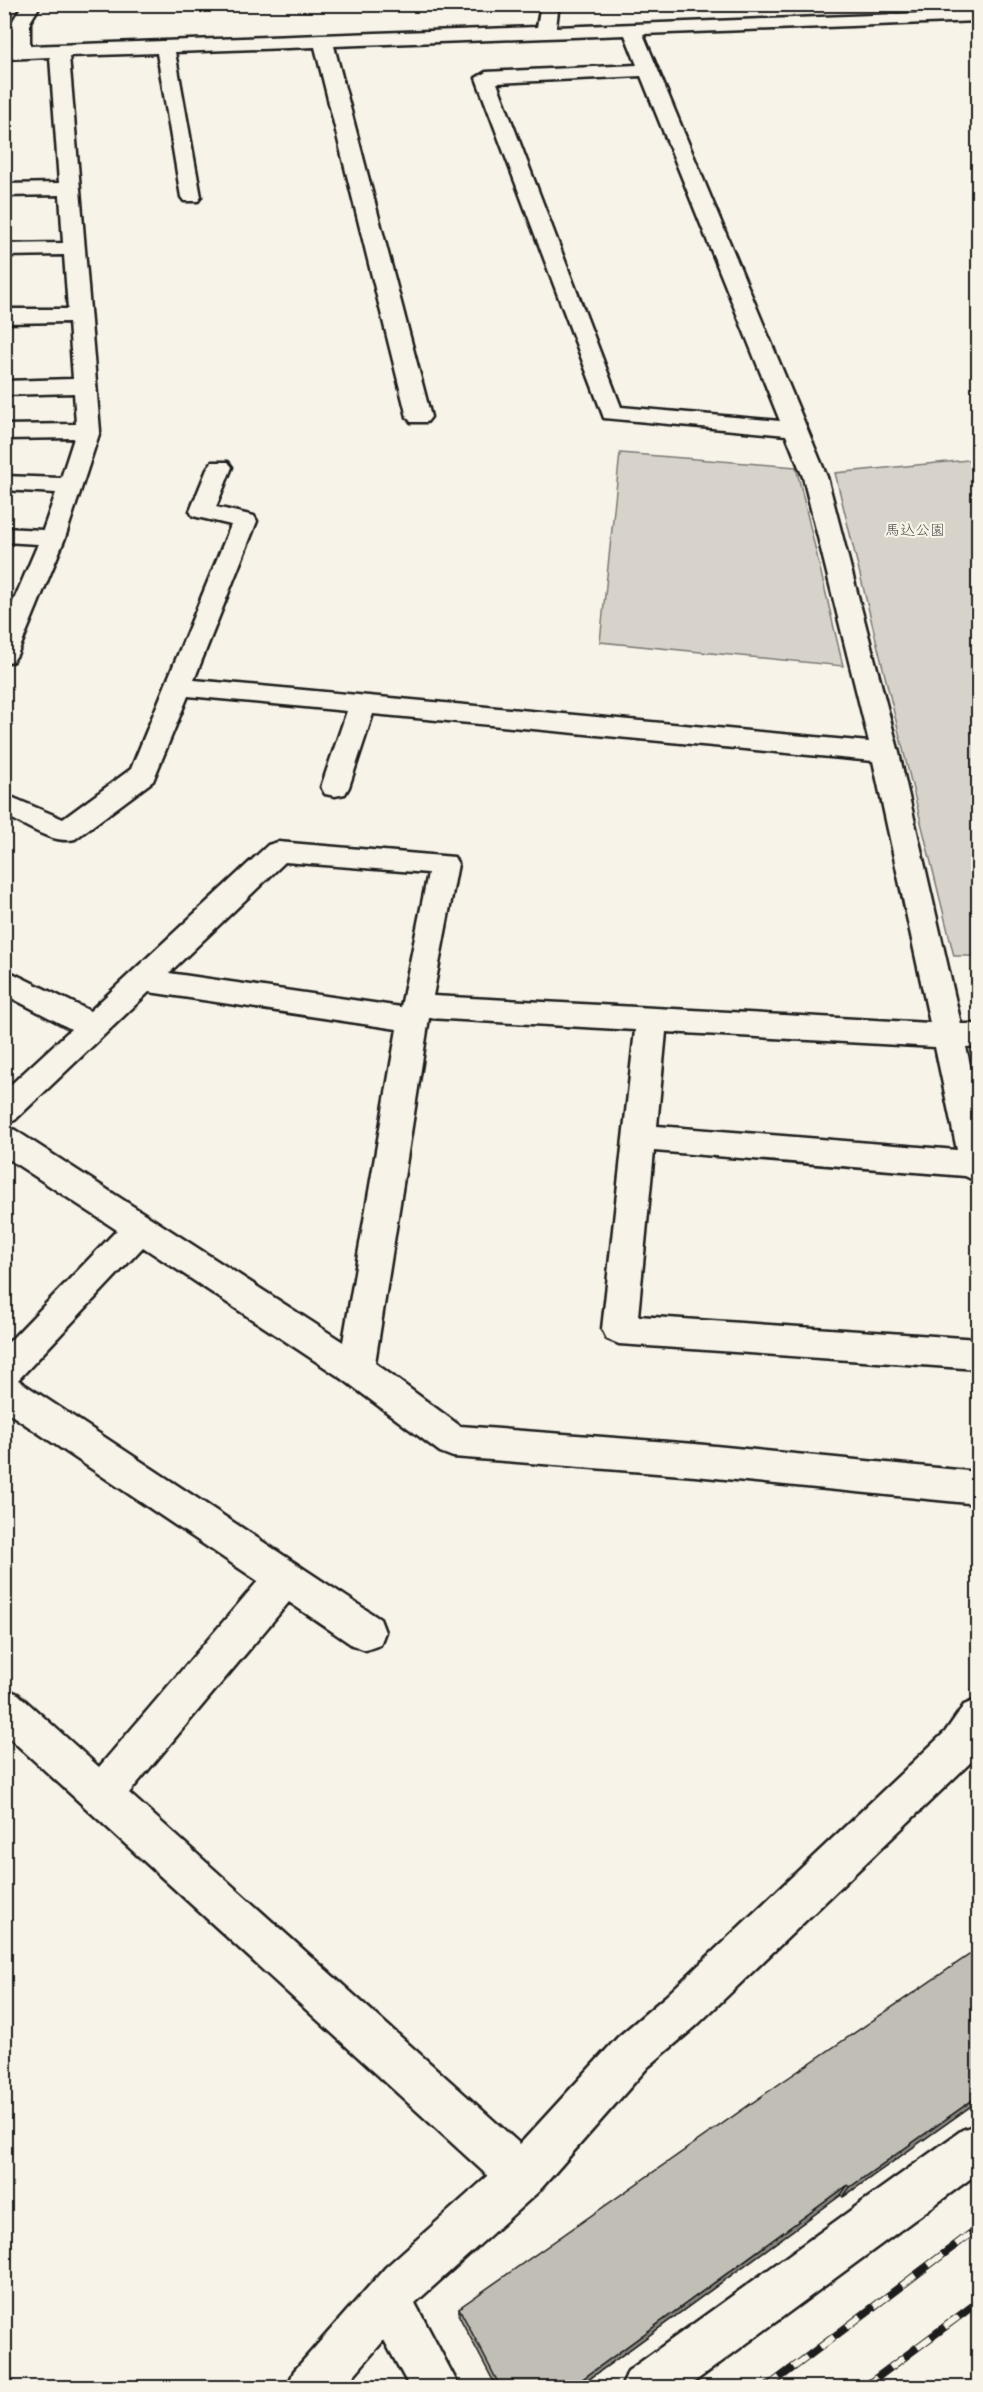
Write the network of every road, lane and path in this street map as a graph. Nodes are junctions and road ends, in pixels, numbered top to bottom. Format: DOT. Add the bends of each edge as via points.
graph roads {
  1 [pos="32,4"];
  2 [pos="550,4"];
  3 [pos="978,16"];
  4 [pos="632,28"];
  5 [pos="546,31"];
  6 [pos="323,40"];
  7 [pos="165,46"];
  8 [pos="59,51"];
  9 [pos="13,52"];
  10 [pos="648,70"];
  11 [pos="70,189"];
  12 [pos="4,190"];
  13 [pos="191,197"];
  14 [pos="74,249"];
  15 [pos="4,250"];
  16 [pos="79,315"];
  17 [pos="4,316"];
  18 [pos="85,386"];
  19 [pos="4,388"];
  20 [pos="419,417"];
  21 [pos="795,429"];
  22 [pos="88,431"];
  23 [pos="4,432"];
  24 [pos="220,467"];
  25 [pos="4,483"];
  26 [pos="70,486"];
  27 [pos="4,535"];
  28 [pos="53,538"];
  29 [pos="4,655"];
  30 [pos="178,687"];
  31 [pos="363,703"];
  32 [pos="885,753"];
  33 [pos="335,788"];
  34 [pos="4,803"];
  35 [pos="142,980"];
  36 [pos="4,981"];
  37 [pos="415,1013"];
  38 [pos="652,1018"];
  39 [pos="93,1027"];
  40 [pos="964,1035"];
  41 [pos="4,1111"];
  42 [pos="641,1137"];
  43 [pos="4,1139"];
  44 [pos="978,1160"];
  45 [pos="141,1227"];
  46 [pos="978,1354"];
  47 [pos="356,1369"];
  48 [pos="4,1371"];
  49 [pos="4,1390"];
  50 [pos="978,1488"];
  51 [pos="285,1578"];
  52 [pos="366,1632"];
  53 [pos="4,1707"];
  54 [pos="978,1718"];
  55 [pos="102,1794"];
  56 [pos="978,2146"];
  57 [pos="522,2176"];
  58 [pos="388,2300"];
  59 [pos="311,2388"];
  60 [pos="436,2388"];
  61 [pos="645,2388"];
  1 -- 9 [label="street" via="21,22"];
  2 -- 5 [label="street"];
  3 -- 4 [label="street"];
  4 -- 5 [label="street"];
  4 -- 10 [label="street"];
  5 -- 6 [label="street"];
  6 -- 7 [label="street"];
  6 -- 20 [label="street"];
  7 -- 8 [label="street"];
  7 -- 13 [label="street"];
  8 -- 9 [label="street"];
  8 -- 11 [label="street"];
  10 -- 21 [label="street"];
  10 -- 21 [label="street" via="486,78 612,413"];
  11 -- 12 [label="street"];
  11 -- 14 [label="street"];
  14 -- 15 [label="street"];
  14 -- 16 [label="street"];
  16 -- 17 [label="street"];
  16 -- 18 [label="street"];
  18 -- 19 [label="street"];
  18 -- 22 [label="street"];
  21 -- 32 [label="street" via="815,477"];
  22 -- 23 [label="street"];
  22 -- 26 [label="street"];
  24 -- 30 [label="street" via="202,511 245,521"];
  25 -- 26 [label="street"];
  26 -- 28 [label="street"];
  27 -- 28 [label="street"];
  28 -- 29 [label="street"];
  30 -- 31 [label="street"];
  30 -- 34 [label="street" via="143,774 65,832"];
  31 -- 32 [label="street"];
  31 -- 33 [label="street"];
  32 -- 40 [label="street"];
  35 -- 37 [label="street"];
  35 -- 37 [label="street" via="278,852 444,864"];
  35 -- 39 [label="street"];
  36 -- 39 [label="street"];
  37 -- 38 [label="street"];
  37 -- 47 [label="street"];
  38 -- 40 [label="street"];
  38 -- 42 [label="street"];
  39 -- 41 [label="street"];
  40 -- 44 [label="street"];
  42 -- 44 [label="street"];
  42 -- 46 [label="street" via="620,1329"];
  43 -- 45 [label="street"];
  45 -- 47 [label="street"];
  45 -- 48 [label="street"];
  47 -- 50 [label="street" via="453,1441"];
  49 -- 51 [label="street"];
  51 -- 52 [label="street"];
  51 -- 55 [label="street"];
  53 -- 55 [label="street"];
  54 -- 57 [label="street" via="959,1746 633,2052"];
  55 -- 57 [label="street"];
  56 -- 61 [label="street"];
  57 -- 58 [label="street"];
  58 -- 59 [label="street"];
  58 -- 60 [label="street"];
}
